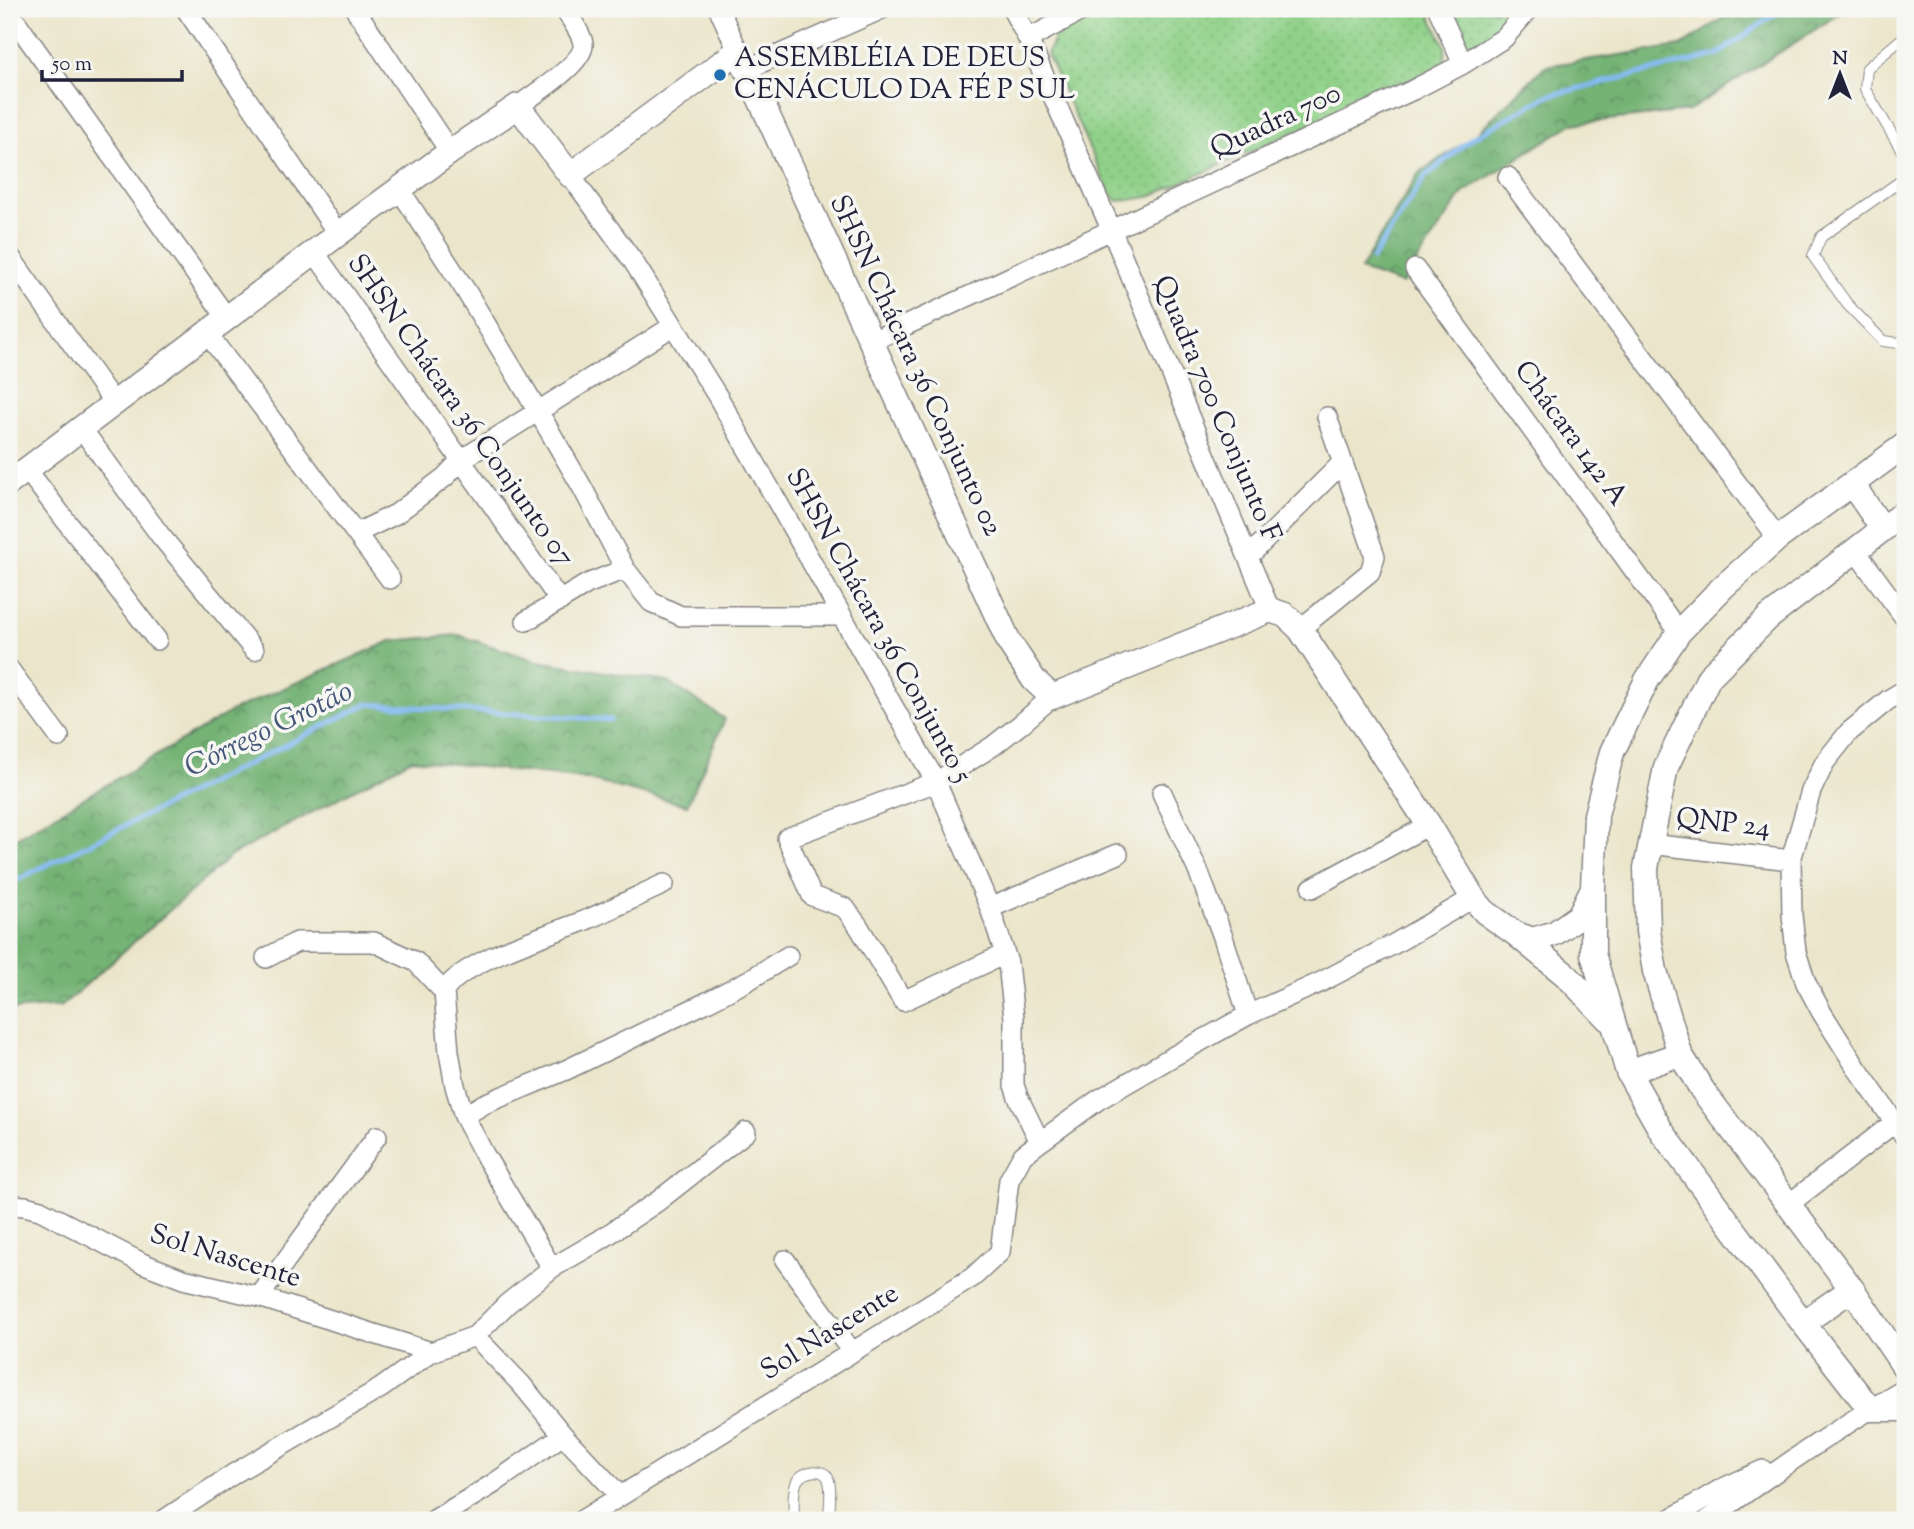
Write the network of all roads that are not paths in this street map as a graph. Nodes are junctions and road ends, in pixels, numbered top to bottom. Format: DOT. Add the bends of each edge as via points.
graph roads {
  1 [pos="186,9"];
  2 [pos="355,9"];
  3 [pos="565,9"];
  4 [pos="719,9"];
  5 [pos="882,9"];
  6 [pos="1012,9"];
  7 [pos="1085,9"];
  8 [pos="1438,9"];
  9 [pos="1530,9"];
  10 [pos="9,12"];
  11 [pos="1905,36"];
  12 [pos="1028,39"];
  13 [pos="743,60"];
  14 [pos="1464,64"];
  15 [pos="518,106"];
  16 [pos="450,152"];
  17 [pos="1905,156"];
  18 [pos="570,175"];
  19 [pos="1508,177"];
  20 [pos="1905,178"];
  21 [pos="400,190"];
  22 [pos="1111,229"];
  23 [pos="338,234"];
  24 [pos="315,253"];
  25 [pos="9,255"];
  26 [pos="1415,269"];
  27 [pos="227,318"];
  28 [pos="673,326"];
  29 [pos="207,333"];
  30 [pos="1905,339"];
  31 [pos="870,342"];
  32 [pos="114,403"];
  33 [pos="539,413"];
  34 [pos="1327,417"];
  35 [pos="81,428"];
  36 [pos="1905,445"];
  37 [pos="461,460"];
  38 [pos="1342,463"];
  39 [pos="18,476"];
  40 [pos="1852,484"];
  41 [pos="1905,512"];
  42 [pos="1882,528"];
  43 [pos="357,533"];
  44 [pos="1778,538"];
  45 [pos="1855,550"];
  46 [pos="1248,557"];
  47 [pos="625,569"];
  48 [pos="390,579"];
  49 [pos="560,601"];
  50 [pos="1270,610"];
  51 [pos="842,616"];
  52 [pos="1905,618"];
  53 [pos="526,621"];
  54 [pos="1300,629"];
  55 [pos="1679,632"];
  56 [pos="157,640"];
  57 [pos="254,650"];
  58 [pos="9,669"];
  59 [pos="1905,691"];
  60 [pos="1052,697"];
  61 [pos="59,737"];
  62 [pos="936,782"];
  63 [pos="1162,793"];
  64 [pos="1429,825"];
  65 [pos="1649,844"];
  66 [pos="1118,854"];
  67 [pos="1791,860"];
  68 [pos="664,884"];
  69 [pos="1312,888"];
  70 [pos="1593,888"];
  71 [pos="1473,898"];
  72 [pos="990,908"];
  73 [pos="1516,934"];
  74 [pos="1005,954"];
  75 [pos="788,956"];
  76 [pos="266,958"];
  77 [pos="444,992"];
  78 [pos="1248,1015"];
  79 [pos="1612,1024"];
  80 [pos="1680,1054"];
  81 [pos="1628,1072"];
  82 [pos="464,1116"];
  83 [pos="1900,1130"];
  84 [pos="747,1132"];
  85 [pos="377,1136"];
  86 [pos="1040,1142"];
  87 [pos="1789,1204"];
  88 [pos="9,1205"];
  89 [pos="785,1260"];
  90 [pos="552,1268"];
  91 [pos="1852,1289"];
  92 [pos="259,1297"];
  93 [pos="1803,1323"];
  94 [pos="475,1336"];
  95 [pos="431,1352"];
  96 [pos="852,1352"];
  97 [pos="1905,1368"];
  98 [pos="1905,1389"];
  99 [pos="1870,1409"];
  100 [pos="1905,1409"];
  101 [pos="563,1435"];
  102 [pos="1784,1465"];
  103 [pos="620,1496"];
  104 [pos="164,1520"];
  105 [pos="434,1520"];
  106 [pos="582,1520"];
  107 [pos="794,1520"];
  108 [pos="829,1520"];
  109 [pos="1669,1520"];
  110 [pos="1708,1520"];
  1 -- 23 [label="street"];
  2 -- 16 [label="street"];
  3 -- 15 [label="street" via="583,50 576,61"];
  4 -- 13 [label="street"];
  5 -- 13 [label="street"];
  6 -- 12 [label="street, Quadra 700 Conjunto F"];
  7 -- 12 [label="street"];
  8 -- 14 [label="street"];
  9 -- 14 [label="street, Quadra 700" via="1504,38"];
  10 -- 27 [label="street"];
  11 -- 17 [label="lane" via="1867,68 1865,89"];
  12 -- 22 [label="street, Quadra 700 Conjunto F"];
  13 -- 18 [label="street"];
  13 -- 31 [label="street, SHSN Chácara 36 Conjunto 02"];
  14 -- 22 [label="street, Quadra 700"];
  15 -- 16 [label="street"];
  15 -- 18 [label="street"];
  16 -- 21 [label="street"];
  18 -- 28 [label="street, SHSN Chácara 36 Conjunto 5" via="633,261"];
  19 -- 44 [label="street"];
  20 -- 30 [label="lane" via="1821,237 1813,256 1847,304 1883,341"];
  21 -- 23 [label="street"];
  21 -- 33 [label="street"];
  22 -- 31 [label="street, Quadra 700"];
  22 -- 46 [label="street, Quadra 700 Conjunto F"];
  23 -- 24 [label="street"];
  24 -- 27 [label="street"];
  24 -- 37 [label="street, SHSN Chácara 36 Conjunto 07"];
  25 -- 32 [label="street"];
  26 -- 55 [label="street, Chácara 142 A"];
  27 -- 29 [label="street"];
  28 -- 33 [label="street"];
  28 -- 51 [label="street, SHSN Chácara 36 Conjunto 5"];
  29 -- 32 [label="street"];
  29 -- 43 [label="street"];
  31 -- 60 [label="street, SHSN Chácara 36 Conjunto 02" via="1009,642 1034,680"];
  32 -- 35 [label="street"];
  33 -- 37 [label="street"];
  33 -- 47 [label="street"];
  34 -- 38 [label="street"];
  35 -- 39 [label="street"];
  35 -- 57 [label="street"];
  36 -- 40 [label="street"];
  37 -- 43 [label="street" via="406,507"];
  37 -- 49 [label="street, SHSN Chácara 36 Conjunto 07"];
  38 -- 46 [label="street"];
  38 -- 54 [label="street" via="1375,556 1370,572"];
  39 -- 56 [label="street"];
  40 -- 42 [label="street"];
  40 -- 44 [label="street"];
  41 -- 42 [label="street"];
  42 -- 45 [label="street"];
  43 -- 48 [label="street"];
  44 -- 55 [label="street"];
  45 -- 52 [label="street"];
  45 -- 65 [label="street" via="1768,618 1709,677 1666,767"];
  46 -- 50 [label="street, Quadra 700 Conjunto F"];
  47 -- 49 [label="street"];
  47 -- 51 [label="street" via="651,602 681,615"];
  49 -- 53 [label="street"];
  50 -- 54 [label="street"];
  50 -- 60 [label="street"];
  51 -- 62 [label="street, SHSN Chácara 36 Conjunto 5"];
  54 -- 64 [label="street"];
  55 -- 70 [label="street" via="1647,680 1612,752 1596,815"];
  58 -- 61 [label="street"];
  59 -- 67 [label="street, QNP 24" via="1849,733 1825,762 1811,791"];
  60 -- 62 [label="street" via="1002,739"];
  62 -- 72 [label="street, SHSN Chácara 36 Conjunto 5"];
  62 -- 74 [label="street" via="786,838 812,896 845,908 903,1001"];
  63 -- 78 [label="street" via="1199,873"];
  64 -- 69 [label="street"];
  64 -- 71 [label="street"];
  65 -- 67 [label="street, QNP 24"];
  65 -- 80 [label="street" via="1648,931"];
  66 -- 72 [label="street"];
  67 -- 83 [label="street, QNP 24" via="1796,952 1806,983"];
  68 -- 77 [label="street" via="499,954 448,983"];
  70 -- 73 [label="street" via="1579,916 1555,933 1533,940"];
  70 -- 79 [label="street" via="1593,954"];
  71 -- 73 [label="street"];
  71 -- 78 [label="street, Sol Nascente" via="1321,982"];
  72 -- 74 [label="street, SHSN Chácara 36 Conjunto 5"];
  73 -- 79 [label="street" via="1567,976"];
  74 -- 86 [label="street, SHSN Chácara 36 Conjunto 5" via="1012,984 1014,1085"];
  75 -- 82 [label="street" via="707,1002"];
  76 -- 77 [label="street" via="297,942 374,942 416,962"];
  77 -- 82 [label="street" via="449,1052"];
  78 -- 86 [label="street, Sol Nascente" via="1098,1100"];
  79 -- 81 [label="street"];
  80 -- 81 [label="street"];
  80 -- 87 [label="street"];
  81 -- 93 [label="street" via="1661,1132"];
  82 -- 90 [label="street"];
  83 -- 87 [label="street, QNP 24"];
  84 -- 90 [label="street" via="658,1201"];
  85 -- 92 [label="street"];
  86 -- 96 [label="street, Sol Nascente" via="1023,1155 1009,1180 1000,1252 973,1277"];
  87 -- 91 [label="street"];
  88 -- 92 [label="street, Sol Nascente" via="40,1210 183,1279"];
  89 -- 96 [label="street"];
  90 -- 94 [label="street"];
  91 -- 93 [label="street"];
  91 -- 97 [label="street"];
  92 -- 95 [label="street, Sol Nascente"];
  93 -- 99 [label="street"];
  94 -- 95 [label="street"];
  94 -- 101 [label="street"];
  95 -- 104 [label="street" via="381,1388"];
  96 -- 103 [label="street, Sol Nascente"];
  98 -- 99 [label="street"];
  99 -- 100 [label="street"];
  99 -- 102 [label="street"];
  101 -- 103 [label="street"];
  101 -- 105 [label="street"];
  102 -- 109 [label="street" via="1721,1489"];
  102 -- 110 [label="street"];
  103 -- 106 [label="street, Sol Nascente"];
  107 -- 108 [label="lane" via="799,1478 816,1471 829,1479"];
}
